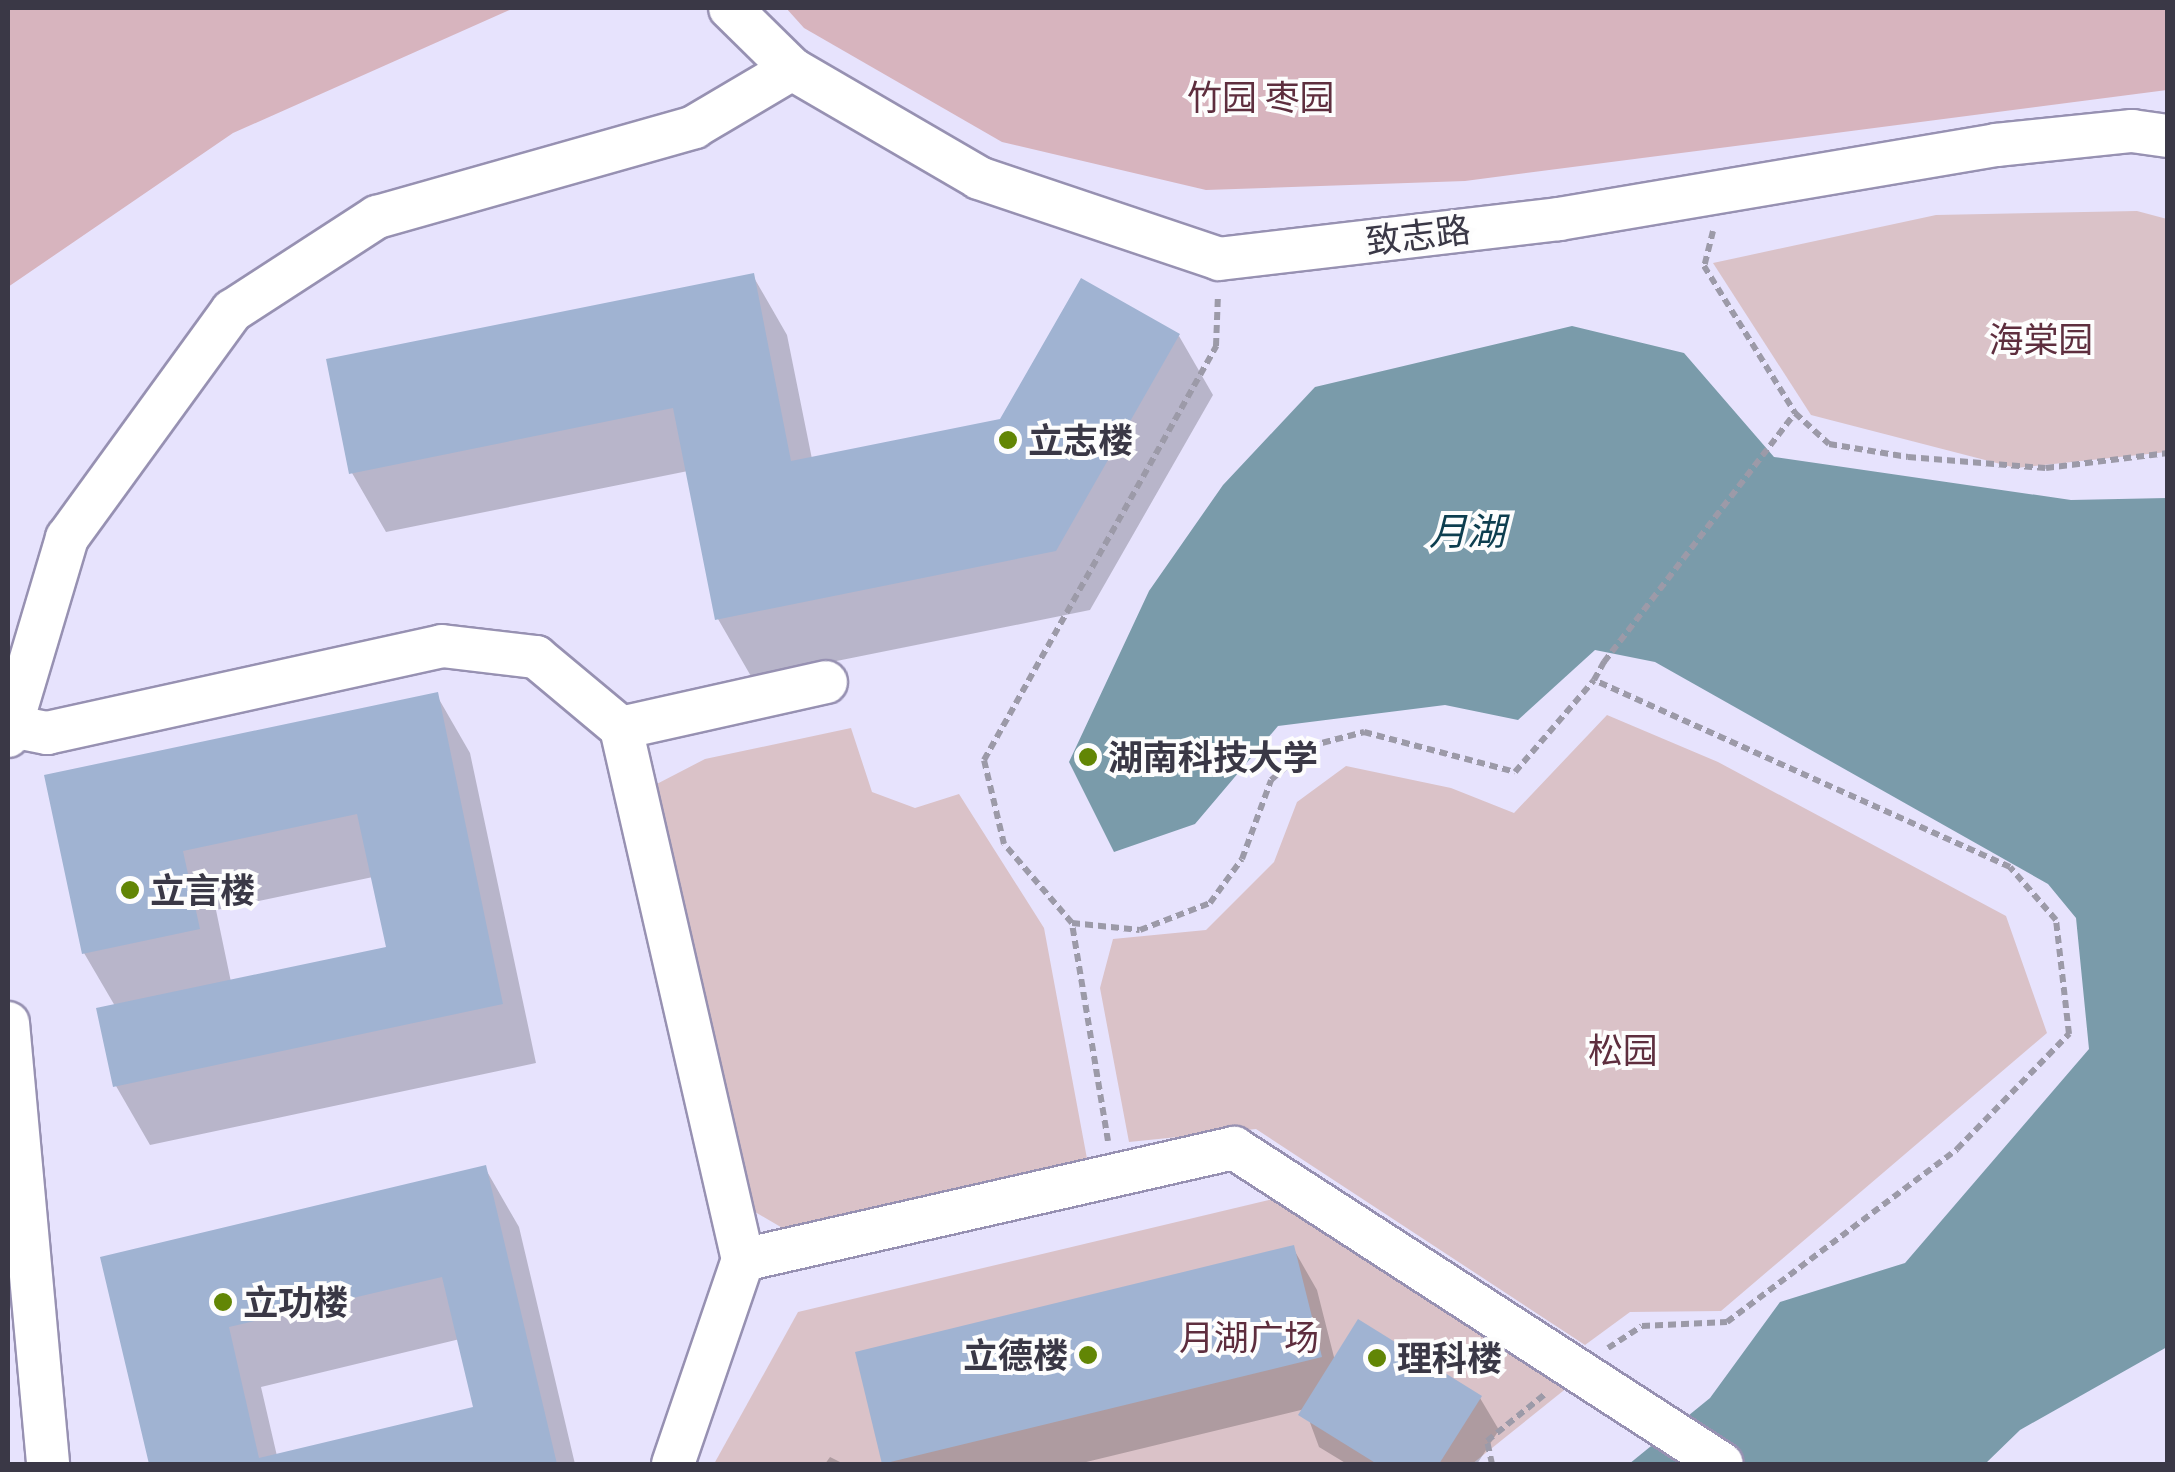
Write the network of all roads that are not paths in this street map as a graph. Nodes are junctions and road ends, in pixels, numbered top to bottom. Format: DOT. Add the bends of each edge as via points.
graph roads {
  1 [pos="730,8"];
  2 [pos="792,69"];
  3 [pos="2168,136"];
  4 [pos="826,682"];
  5 [pos="621,728"];
  6 [pos="9,731"];
  7 [pos="8,1024"];
  8 [pos="743,1260"];
  9 [pos="48,1464"];
  10 [pos="673,1464"];
  11 [pos="1722,1464"];
  1 -- 2 [label="street, 致志路"];
  2 -- 3 [label="street, 致志路" via="979,178 1220,259 1560,219 1996,145 2132,131"];
  2 -- 6 [label="street" via="694,127 376,217 232,311 67,538"];
  4 -- 5 [label="street"];
  5 -- 6 [label="street" via="536,657 442,646 47,733"];
  5 -- 8 [label="street"];
  7 -- 9 [label="street"];
  8 -- 10 [label="street"];
  8 -- 11 [label="street" via="1234,1148 1580,1366"];
}
